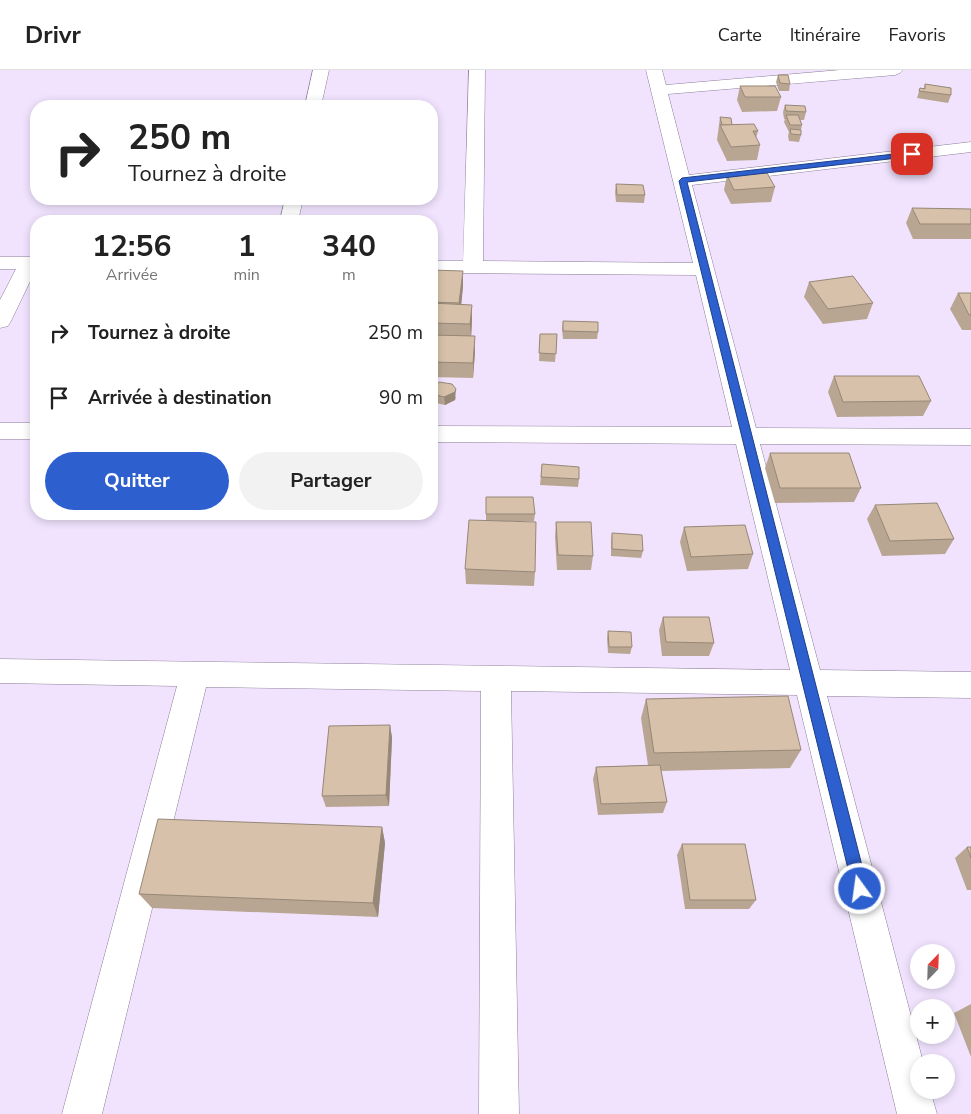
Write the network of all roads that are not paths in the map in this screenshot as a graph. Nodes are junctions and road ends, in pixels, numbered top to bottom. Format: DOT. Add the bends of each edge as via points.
graph roads {
  1 [pos="321,70"];
  2 [pos="477,70"];
  3 [pos="894,70"];
  4 [pos="657,80"];
  5 [pos="314,100"];
  6 [pos="971,148"];
  7 [pos="682,181"];
  8 [pos="0,263"];
  9 [pos="30,263"];
  10 [pos="438,267"];
  11 [pos="473,267"];
  12 [pos="30,268"];
  13 [pos="704,269"];
  14 [pos="0,321"];
  15 [pos="0,431"];
  16 [pos="30,431"];
  17 [pos="438,434"];
  18 [pos="746,436"];
  19 [pos="971,437"];
  20 [pos="0,671"];
  21 [pos="195,673"];
  22 [pos="496,678"];
  23 [pos="809,683"];
  24 [pos="971,685"];
  25 [pos="82,1114"];
  26 [pos="499,1114"];
  27 [pos="917,1114"];
  1 -- 5 [label="street"];
  2 -- 11 [label="street"];
  3 -- 4 [label="street"];
  4 -- 7 [label="street"];
  6 -- 7 [label="street"];
  7 -- 13 [label="street"];
  8 -- 9 [label="street"];
  10 -- 11 [label="street"];
  11 -- 13 [label="street"];
  12 -- 14 [label="street"];
  13 -- 18 [label="street"];
  15 -- 16 [label="street"];
  17 -- 18 [label="street"];
  18 -- 19 [label="street"];
  18 -- 23 [label="street"];
  20 -- 21 [label="street"];
  21 -- 22 [label="street"];
  21 -- 25 [label="street"];
  22 -- 23 [label="street"];
  22 -- 26 [label="street"];
  23 -- 24 [label="street"];
  23 -- 27 [label="street"];
}
